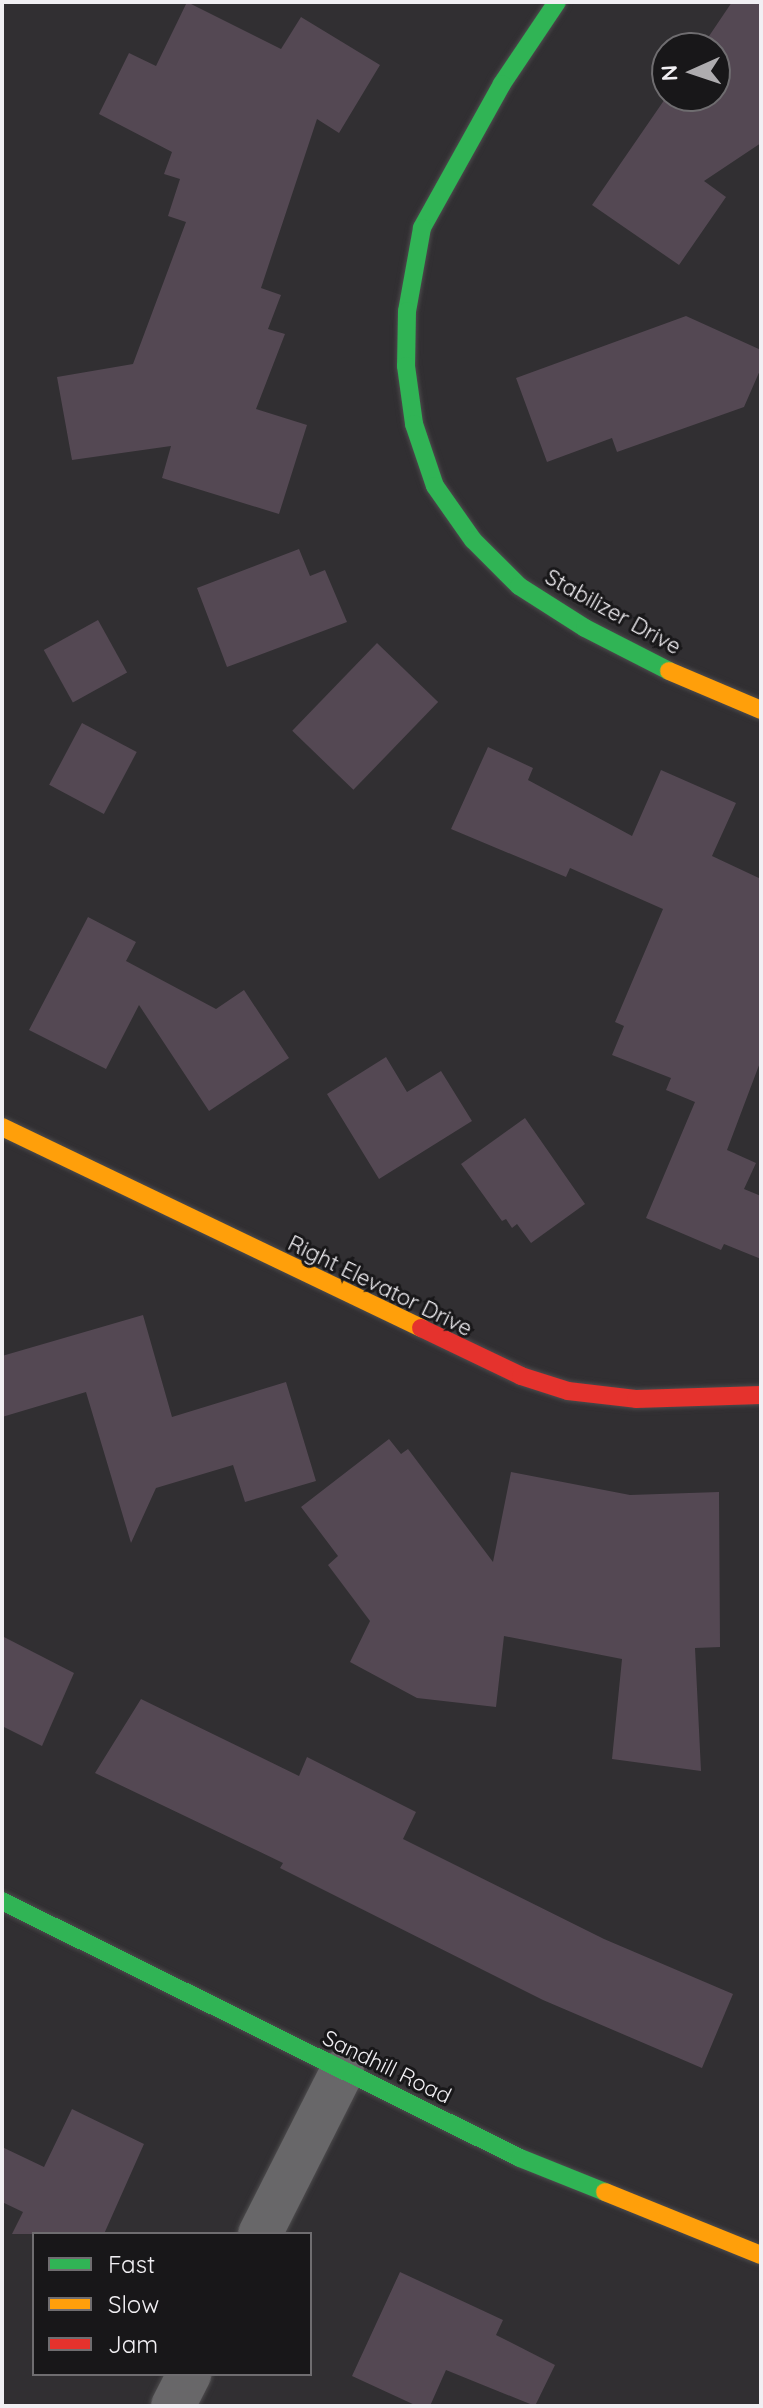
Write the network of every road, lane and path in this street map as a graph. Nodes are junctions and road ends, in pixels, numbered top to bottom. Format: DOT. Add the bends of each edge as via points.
graph roads {
  1 [pos="557,2"];
  2 [pos="761,710"];
  3 [pos="2,1127"];
  4 [pos="761,1395"];
  5 [pos="2,1901"];
  6 [pos="342,2072"];
  7 [pos="261,2232"];
  8 [pos="761,2255"];
  9 [pos="188,2376"];
  10 [pos="173,2406"];
  1 -- 2 [label="street, Stabilizer Drive" via="502,84 422,228 407,311 406,366 414,424 435,486 473,540 519,586 611,642"];
  3 -- 4 [label="street, Right Elevator Drive" via="521,1376 568,1391 636,1399"];
  5 -- 6 [label="street, Sandhill Road"];
  6 -- 7 [label="street"];
  6 -- 8 [label="street, Sandhill Road" via="520,2158"];
  9 -- 10 [label="street"];
}
